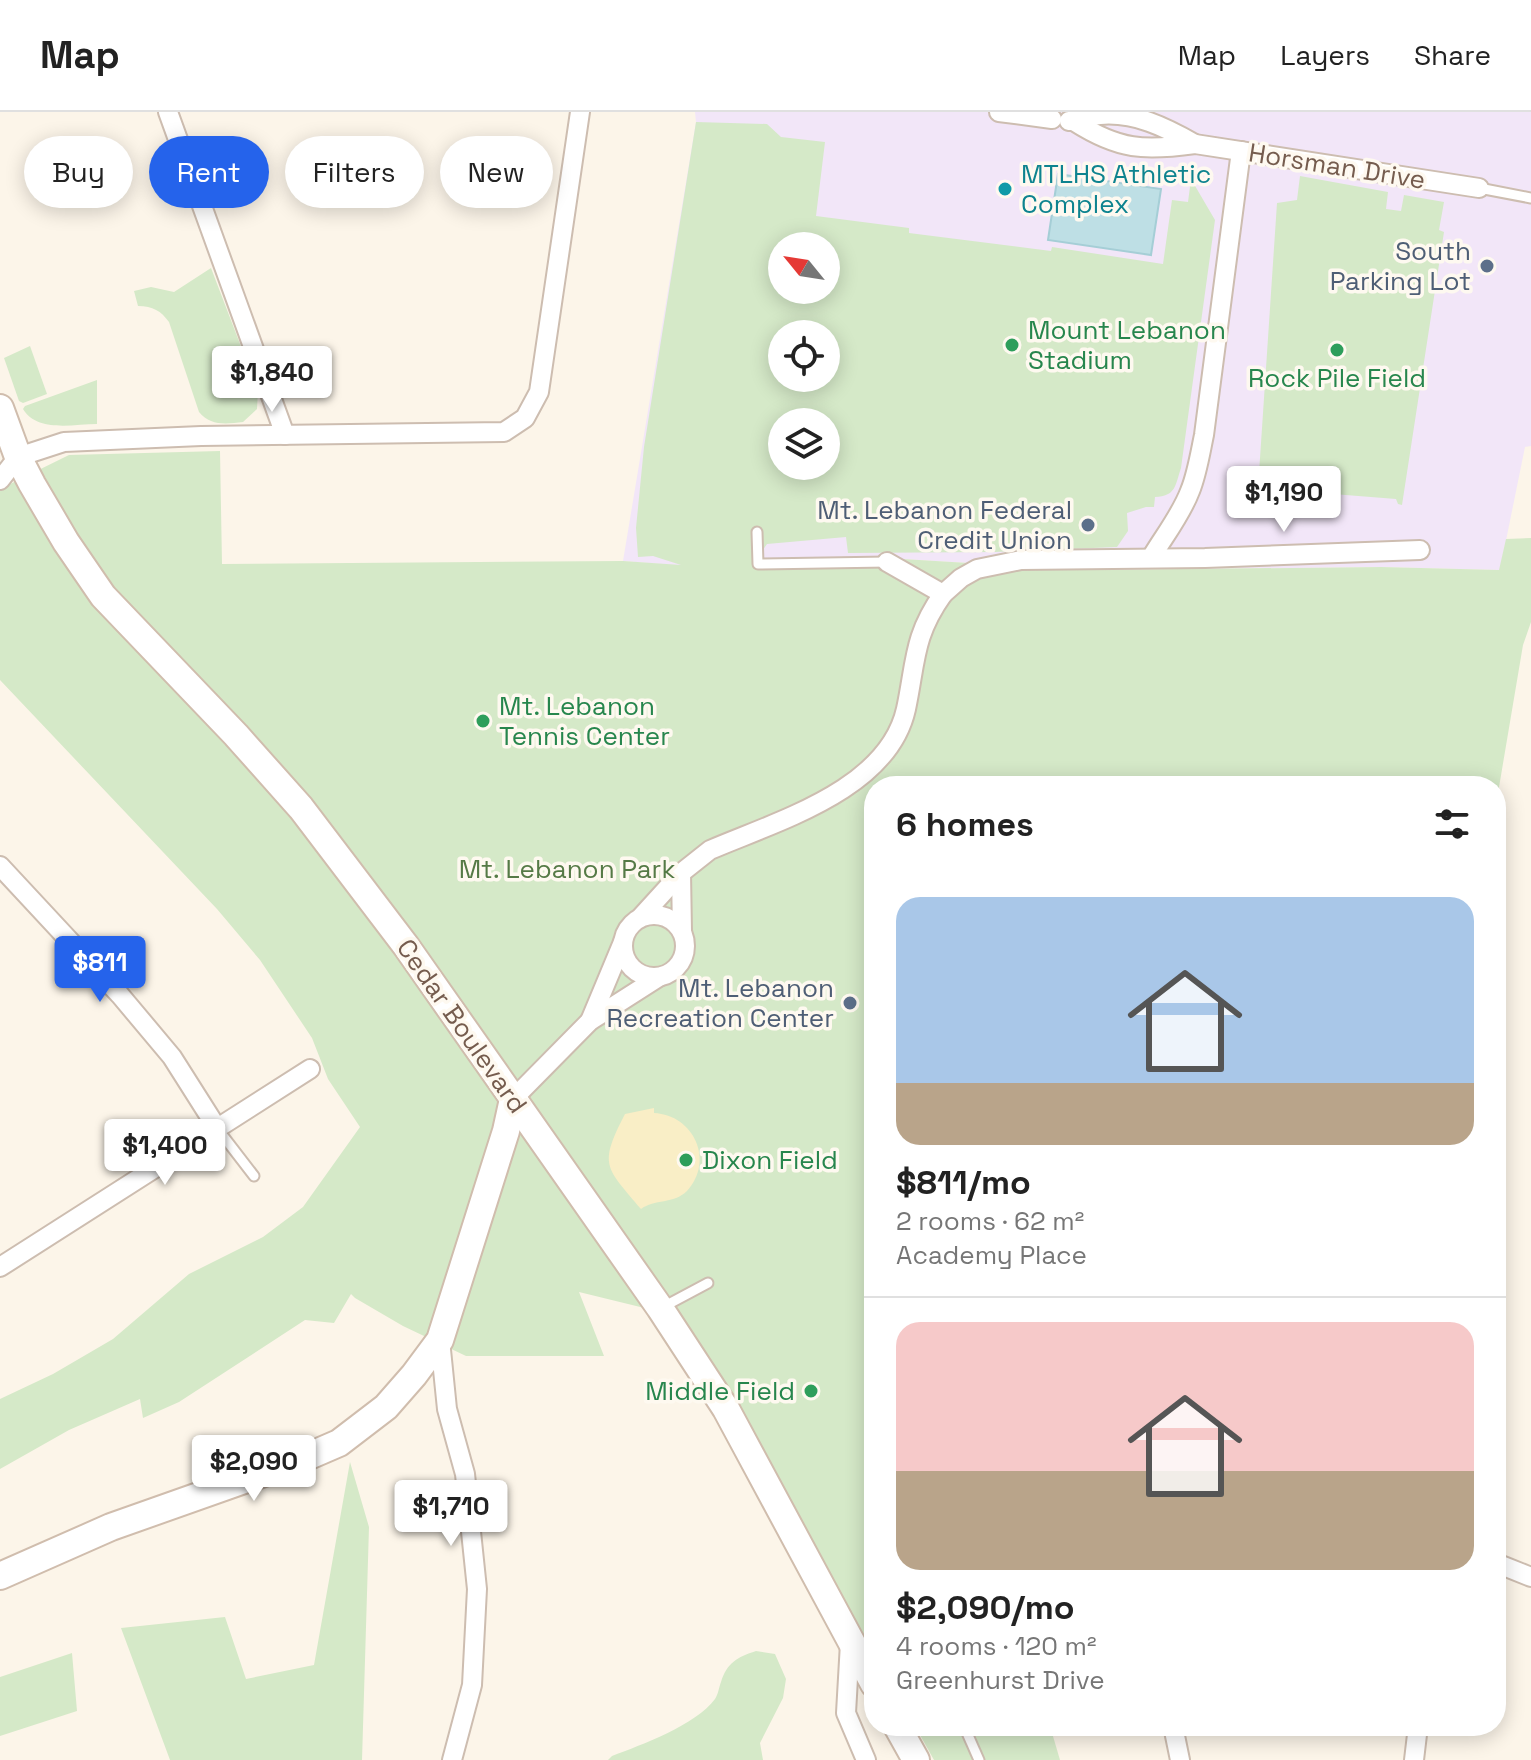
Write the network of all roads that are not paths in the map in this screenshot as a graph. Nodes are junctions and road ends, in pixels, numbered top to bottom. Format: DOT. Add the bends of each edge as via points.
graph roads {
  1 [pos="168,112"];
  2 [pos="580,112"];
  3 [pos="999,112"];
  4 [pos="1065,121"];
  5 [pos="1195,144"];
  6 [pos="1241,151"];
  7 [pos="1479,188"];
  8 [pos="1531,198"];
  9 [pos="0,408"];
  10 [pos="285,435"];
  11 [pos="9,455"];
  12 [pos="0,480"];
  13 [pos="757,532"];
  14 [pos="1420,550"];
  15 [pos="1151,558"];
  16 [pos="887,562"];
  17 [pos="943,594"];
  18 [pos="0,866"];
  19 [pos="681,873"];
  20 [pos="640,918"];
  21 [pos="682,931"];
  22 [pos="623,940"];
  23 [pos="659,977"];
  24 [pos="590,1021"];
  25 [pos="310,1069"];
  26 [pos="513,1099"];
  27 [pos="217,1128"];
  28 [pos="254,1176"];
  29 [pos="3,1259"];
  30 [pos="708,1283"];
  31 [pos="660,1308"];
  32 [pos="440,1340"];
  33 [pos="1506,1567"];
  34 [pos="0,1576"];
  35 [pos="1531,1577"];
  36 [pos="850,1640"];
  37 [pos="864,1666"];
  38 [pos="903,1736"];
  39 [pos="968,1736"];
  40 [pos="1175,1736"];
  41 [pos="1417,1736"];
  42 [pos="452,1760"];
  43 [pos="866,1760"];
  44 [pos="916,1760"];
  45 [pos="979,1760"];
  46 [pos="1180,1760"];
  47 [pos="1414,1760"];
  1 -- 10 [label="street"];
  2 -- 10 [label="street" via="539,392 525,418 504,432"];
  3 -- 4 [label="street, Horsman Drive"];
  4 -- 5 [label="street, Horsman Drive" via="1122,145 1154,150"];
  4 -- 5 [label="street, Horsman Drive" via="1126,116 1160,124"];
  5 -- 6 [label="street, Horsman Drive"];
  6 -- 7 [label="street, Horsman Drive"];
  6 -- 15 [label="street" via="1197,469 1181,510"];
  7 -- 8 [label="lane"];
  9 -- 11 [label="street, Cedar Boulevard"];
  10 -- 11 [label="street" via="64,442"];
  11 -- 12 [label="street"];
  11 -- 26 [label="street, Cedar Boulevard" via="103,596 301,808"];
  13 -- 16 [label="lane" via="758,564"];
  14 -- 15 [label="street"];
  15 -- 17 [label="street" via="999,562 961,578"];
  16 -- 17 [label="street"];
  17 -- 19 [label="street" via="918,638 905,711 882,758 836,794 710,850"];
  18 -- 27 [label="street" via="120,995 163,1047"];
  19 -- 20 [label="street"];
  19 -- 21 [label="street"];
  20 -- 21 [label="street" via="668,918"];
  20 -- 22 [label="street"];
  21 -- 23 [label="street" via="682,960"];
  22 -- 23 [label="street" via="632,968"];
  22 -- 24 [label="street"];
  23 -- 24 [label="street"];
  24 -- 26 [label="street"];
  25 -- 27 [label="street"];
  26 -- 31 [label="street, Cedar Boulevard"];
  26 -- 32 [label="street"];
  27 -- 28 [label="lane"];
  27 -- 29 [label="street"];
  30 -- 31 [label="lane"];
  31 -- 36 [label="street, Cedar Boulevard" via="726,1409"];
  32 -- 34 [label="street" via="386,1407 339,1443 111,1527"];
  32 -- 42 [label="street" via="447,1409 465,1474 477,1589 472,1685"];
  33 -- 35 [label="street"];
  36 -- 37 [label="street, Cedar Boulevard"];
  36 -- 43 [label="street" via="846,1713"];
  38 -- 44 [label="street"];
  39 -- 45 [label="lane"];
  40 -- 46 [label="street"];
  41 -- 47 [label="street"];
}
